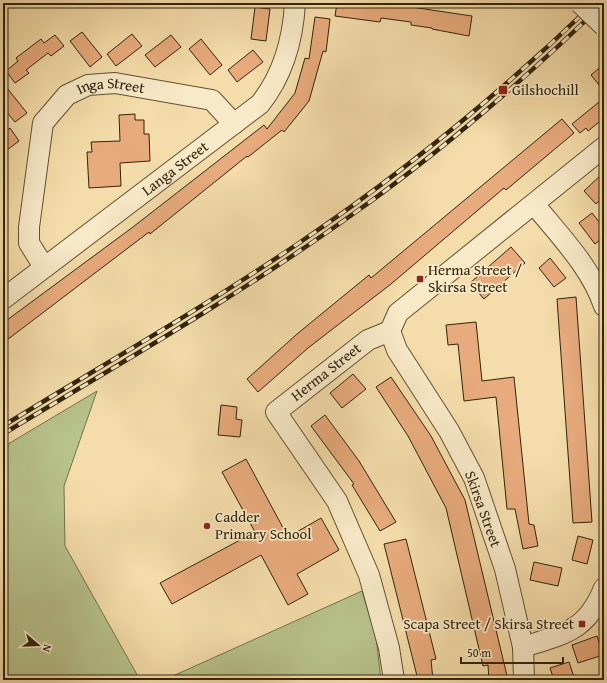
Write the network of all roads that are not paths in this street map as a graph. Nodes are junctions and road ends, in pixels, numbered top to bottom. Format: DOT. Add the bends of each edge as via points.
graph roads {
  1 [pos="295,3"];
  2 [pos="580,3"];
  3 [pos="604,26"];
  4 [pos="234,124"];
  5 [pos="604,147"];
  6 [pos="534,204"];
  7 [pos="44,267"];
  8 [pos="3,299"];
  9 [pos="604,306"];
  10 [pos="390,331"];
  11 [pos="604,588"];
  12 [pos="523,647"];
  13 [pos="394,680"];
  14 [pos="524,680"];
  1 -- 4 [label="street, Langa Street" via="294,23 282,66 272,90 260,104"];
  2 -- 3 [label="street, bridge"];
  4 -- 7 [label="street, Langa Street"];
  4 -- 7 [label="street, Inga Street" via="212,100 115,83 88,85 67,95 43,123 28,227 29,243"];
  5 -- 6 [label="street"];
  6 -- 9 [label="street" via="598,287"];
  6 -- 10 [label="street" via="398,313"];
  7 -- 8 [label="street, Langa Street"];
  10 -- 12 [label="street, Skirsa Street" via="397,350 449,432 474,478 505,569"];
  10 -- 13 [label="street, Herma Street" via="368,340 276,412 337,501 369,575 389,648"];
  11 -- 12 [label="street" via="586,619 568,632"];
  12 -- 14 [label="street, Skirsa Street"];
}
